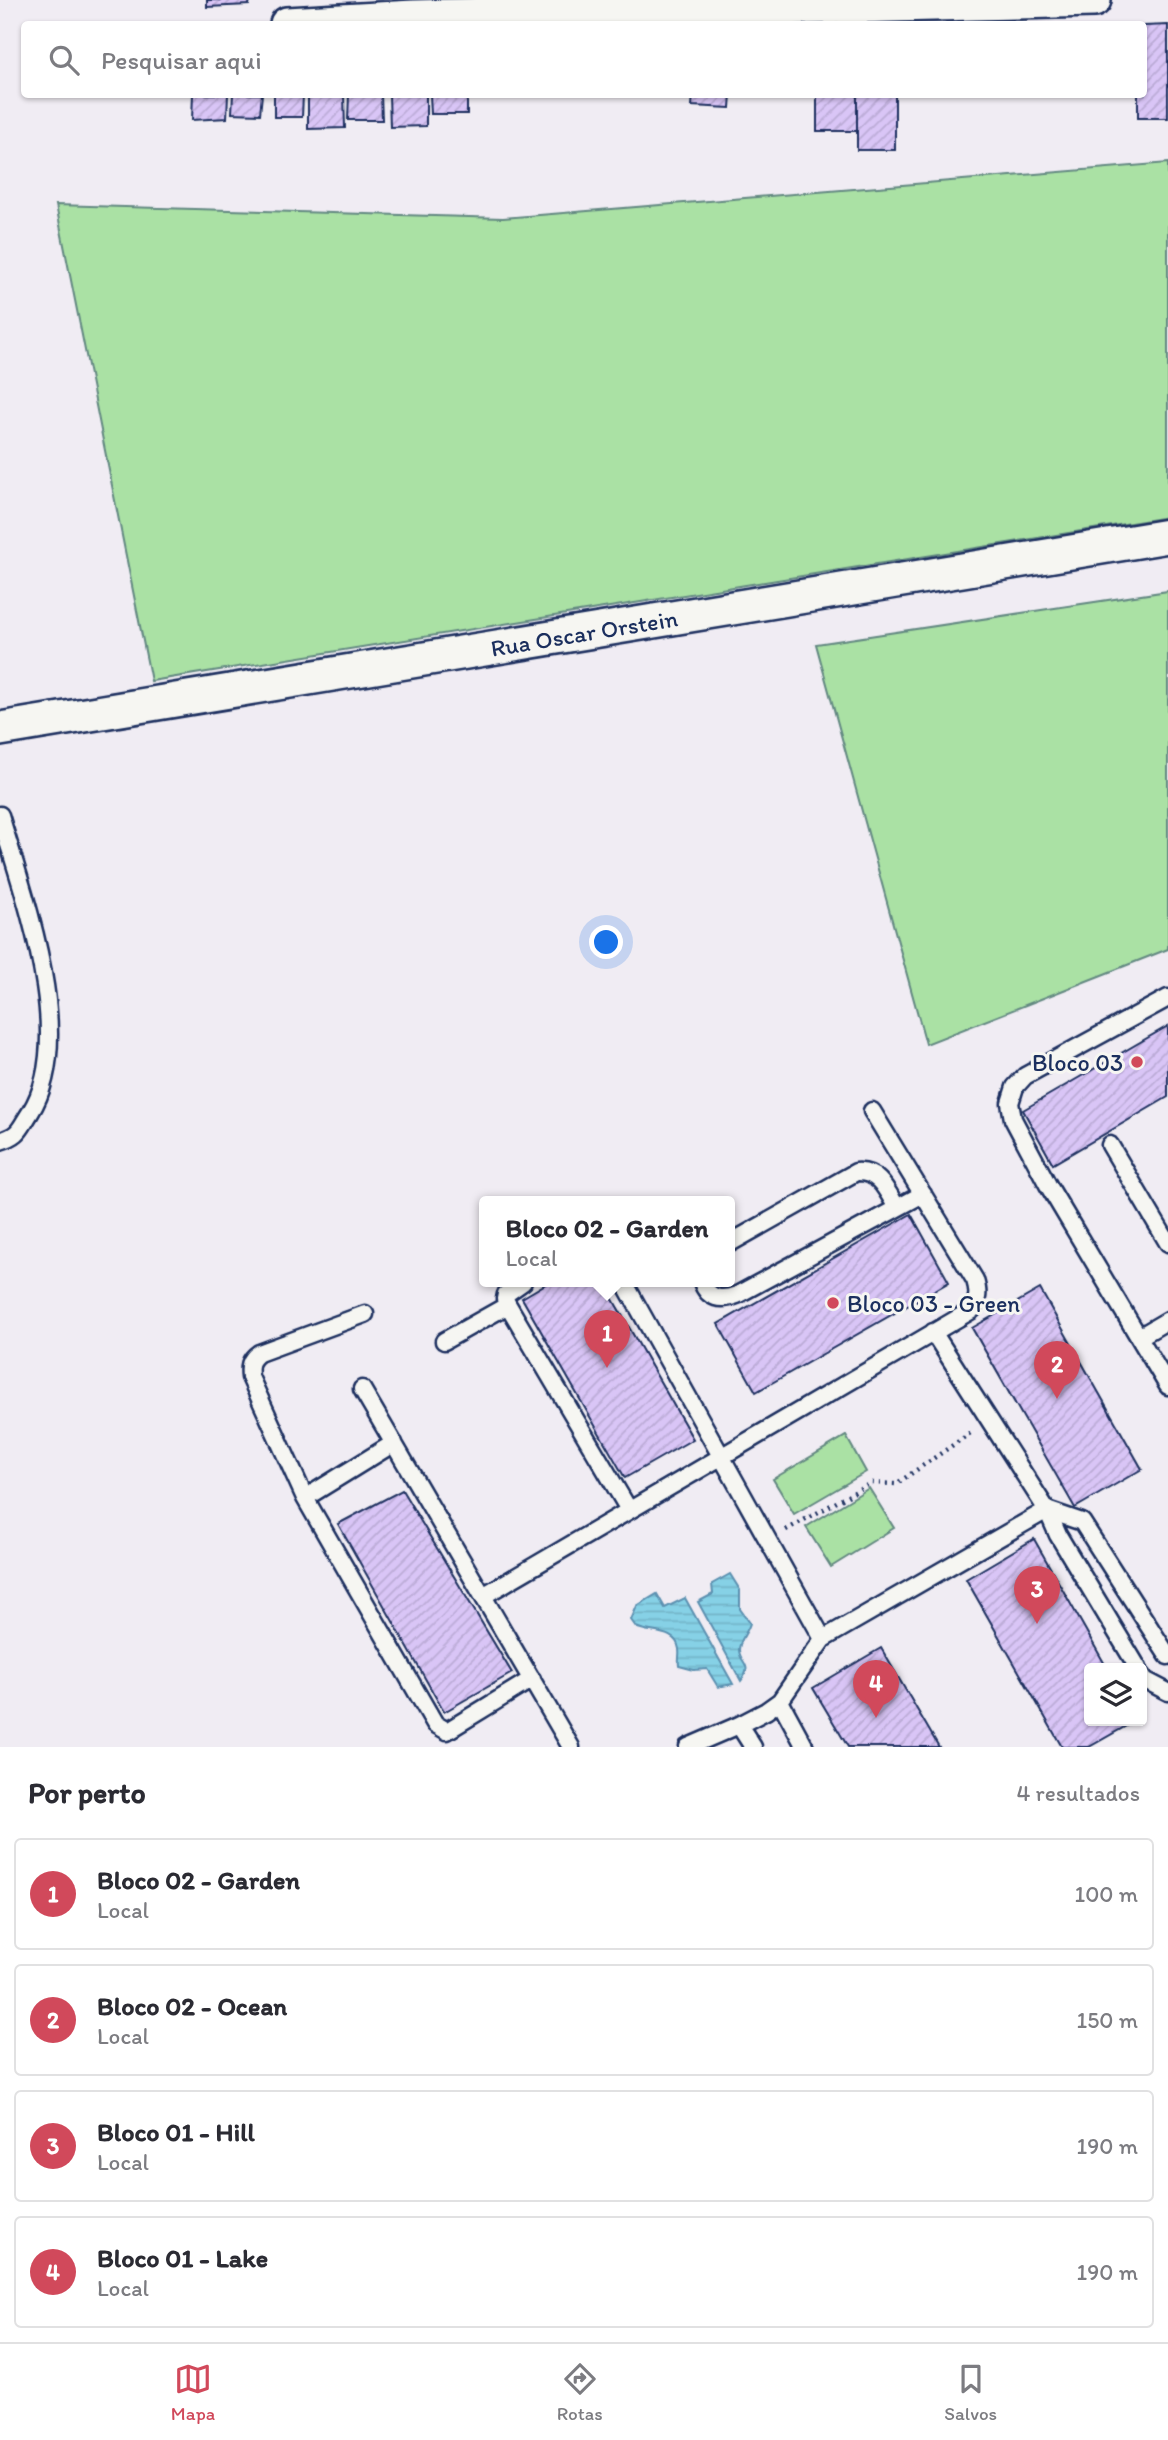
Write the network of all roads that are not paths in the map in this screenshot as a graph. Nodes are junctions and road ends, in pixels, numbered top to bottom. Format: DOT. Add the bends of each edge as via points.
graph roads {
  1 [pos="1094,0"];
  2 [pos="413,9"];
  3 [pos="313,21"];
  4 [pos="1168,536"];
  5 [pos="0,729"];
  6 [pos="0,815"];
  7 [pos="1168,998"];
  8 [pos="872,1111"];
  9 [pos="0,1142"];
  10 [pos="1110,1145"];
  11 [pos="923,1194"];
  12 [pos="897,1208"];
  13 [pos="735,1240"];
  14 [pos="1168,1243"];
  15 [pos="516,1287"];
  16 [pos="627,1287"];
  17 [pos="704,1287"];
  18 [pos="508,1305"];
  19 [pos="365,1314"];
  20 [pos="1168,1320"];
  21 [pos="933,1332"];
  22 [pos="1139,1336"];
  23 [pos="444,1342"];
  24 [pos="1168,1386"];
  25 [pos="362,1389"];
  26 [pos="394,1443"];
  27 [pos="721,1458"];
  28 [pos="306,1498"];
  29 [pos="629,1510"];
  30 [pos="1047,1510"];
  31 [pos="483,1596"];
  32 [pos="823,1639"];
  33 [pos="1168,1656"];
  34 [pos="1135,1663"];
  35 [pos="532,1679"];
  36 [pos="1147,1682"];
  37 [pos="1168,1692"];
  38 [pos="780,1701"];
  39 [pos="739,1725"];
  40 [pos="571,1747"];
  41 [pos="688,1747"];
  42 [pos="753,1747"];
  43 [pos="805,1747"];
  1 -- 2 [label="street"];
  2 -- 3 [label="street"];
  4 -- 5 [label="street, Rua Oscar Orstein"];
  6 -- 9 [label="lane" via="30,914 47,994 48,1060 36,1103 15,1136"];
  7 -- 22 [label="lane" via="1025,1076 1010,1103 1013,1119 1048,1185"];
  8 -- 11 [label="lane"];
  10 -- 14 [label="lane"];
  11 -- 12 [label="lane"];
  11 -- 21 [label="lane" via="979,1291 972,1310"];
  12 -- 13 [label="lane" via="876,1176 856,1172"];
  12 -- 17 [label="lane" via="737,1295 715,1297"];
  15 -- 18 [label="lane" via="506,1294"];
  16 -- 27 [label="lane"];
  18 -- 23 [label="lane"];
  18 -- 29 [label="lane"];
  19 -- 28 [label="lane" via="259,1353 249,1367"];
  20 -- 22 [label="lane"];
  21 -- 27 [label="lane"];
  21 -- 30 [label="lane"];
  22 -- 24 [label="lane"];
  25 -- 26 [label="lane"];
  26 -- 28 [label="lane"];
  26 -- 31 [label="lane"];
  27 -- 29 [label="lane"];
  27 -- 32 [label="lane"];
  28 -- 35 [label="lane" via="435,1724 447,1731"];
  29 -- 31 [label="lane"];
  30 -- 32 [label="lane"];
  30 -- 33 [label="lane" via="1082,1522"];
  30 -- 34 [label="lane"];
  31 -- 35 [label="lane"];
  32 -- 38 [label="lane"];
  35 -- 40 [label="lane"];
  36 -- 37 [label="lane"];
  38 -- 39 [label="lane"];
  38 -- 43 [label="lane"];
  39 -- 41 [label="lane"];
  39 -- 42 [label="lane"];
}
